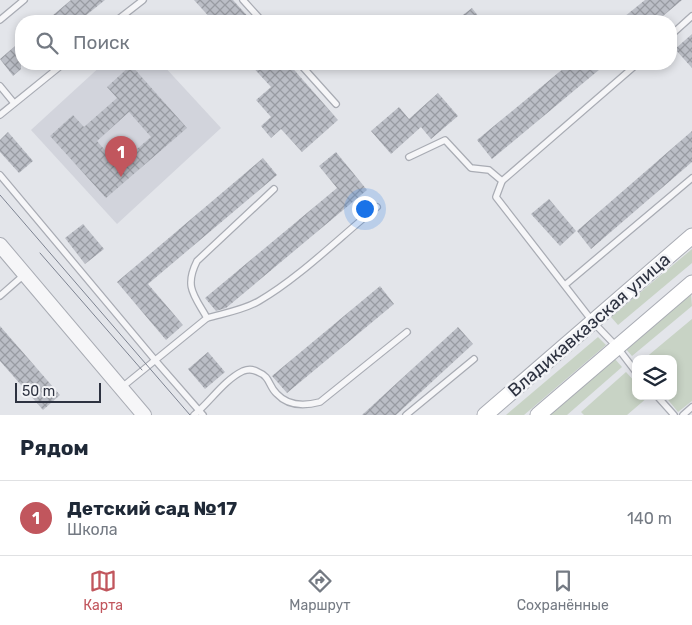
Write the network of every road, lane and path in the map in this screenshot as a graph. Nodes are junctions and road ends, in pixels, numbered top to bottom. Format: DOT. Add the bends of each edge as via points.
graph roads {
  1 [pos="24,0"];
  2 [pos="143,0"];
  3 [pos="244,0"];
  4 [pos="124,15"];
  5 [pos="257,15"];
  6 [pos="692,16"];
  7 [pos="0,20"];
  8 [pos="677,30"];
  9 [pos="55,70"];
  10 [pos="305,70"];
  11 [pos="630,70"];
  12 [pos="0,86"];
  13 [pos="14,103"];
  14 [pos="336,104"];
  15 [pos="0,115"];
  16 [pos="409,157"];
  17 [pos="0,175"];
  18 [pos="692,178"];
  19 [pos="502,182"];
  20 [pos="274,188"];
  21 [pos="377,207"];
  22 [pos="692,236"];
  23 [pos="0,245"];
  24 [pos="25,274"];
  25 [pos="692,284"];
  26 [pos="564,285"];
  27 [pos="0,296"];
  28 [pos="208,318"];
  29 [pos="593,322"];
  30 [pos="407,332"];
  31 [pos="617,347"];
  32 [pos="474,359"];
  33 [pos="155,360"];
  34 [pos="632,367"];
  35 [pos="121,388"];
  36 [pos="661,400"];
  37 [pos="692,407"];
  38 [pos="138,411"];
  39 [pos="199,414"];
  40 [pos="406,415"];
  41 [pos="485,415"];
  42 [pos="538,415"];
  43 [pos="674,415"];
  44 [pos="683,415"];
  1 -- 7 [label="lane"];
  2 -- 4 [label="lane"];
  3 -- 5 [label="lane"];
  6 -- 8 [label="lane"];
  9 -- 13 [label="lane"];
  10 -- 14 [label="lane"];
  11 -- 19 [label="lane"];
  12 -- 13 [label="lane"];
  13 -- 15 [label="lane"];
  16 -- 19 [label="lane" via="445,140 471,168 489,170"];
  17 -- 33 [label="lane"];
  18 -- 26 [label="lane"];
  19 -- 26 [label="lane" via="496,197"];
  20 -- 28 [label="lane" via="197,261 190,274 191,288"];
  21 -- 28 [label="lane" via="259,302"];
  22 -- 29 [label="main road, Владикавказская улица"];
  23 -- 24 [label="street"];
  24 -- 27 [label="lane"];
  24 -- 35 [label="street"];
  25 -- 31 [label="main road, Владикавказская улица"];
  26 -- 29 [label="lane"];
  28 -- 33 [label="lane"];
  29 -- 31 [label="lane"];
  29 -- 41 [label="main road, Владикавказская улица"];
  30 -- 39 [label="lane" via="320,402 293,404 277,394 266,375 254,370 244,371 234,378"];
  31 -- 34 [label="lane"];
  31 -- 42 [label="main road, Владикавказская улица"];
  32 -- 40 [label="lane"];
  33 -- 35 [label="lane"];
  33 -- 39 [label="lane"];
  35 -- 38 [label="street"];
  36 -- 43 [label="lane"];
  37 -- 44 [label="lane"];
}
